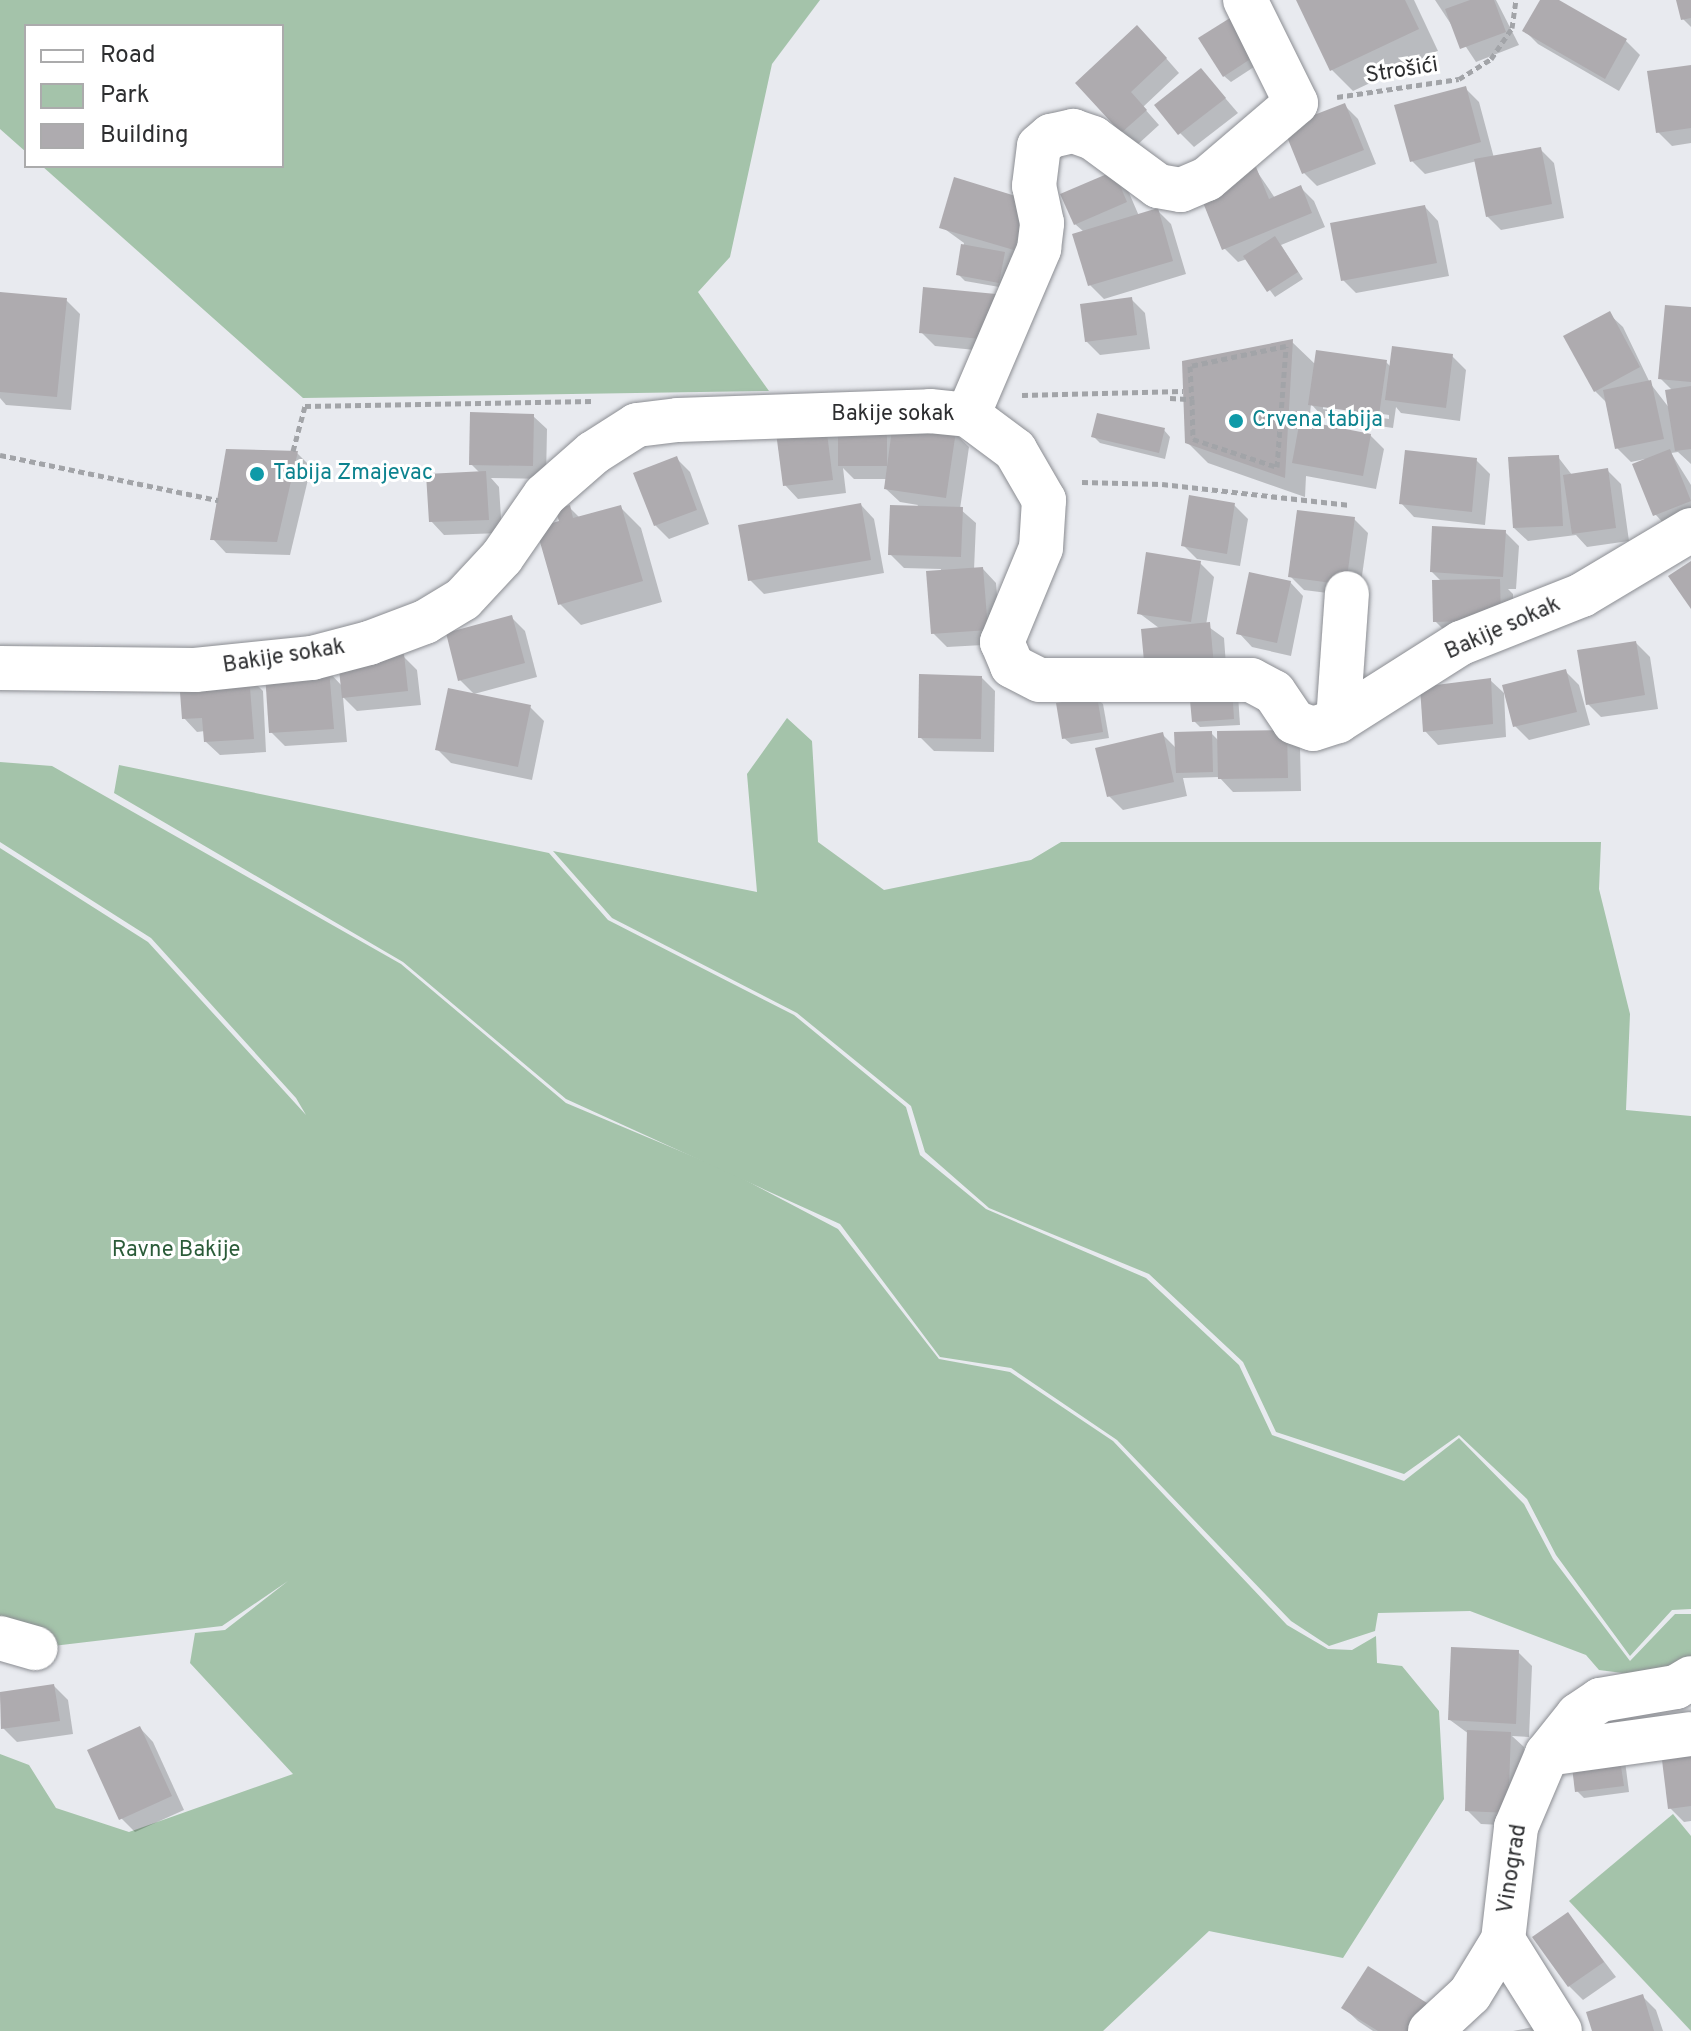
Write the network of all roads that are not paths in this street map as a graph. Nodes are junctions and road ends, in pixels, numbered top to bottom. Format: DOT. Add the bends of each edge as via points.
graph roads {
  1 [pos="1245,0"];
  2 [pos="987,405"];
  3 [pos="1691,530"];
  4 [pos="1347,593"];
  5 [pos="0,668"];
  6 [pos="1338,721"];
  7 [pos="1691,1678"];
  8 [pos="1691,1734"];
  9 [pos="1547,1754"];
  10 [pos="1503,1940"];
  11 [pos="1430,2031"];
  12 [pos="1560,2031"];
  1 -- 2 [label="street" via="1296,103 1207,179 1181,190 1158,186 1093,138 1073,131 1051,136 1039,146 1034,186 1042,223 1039,249"];
  2 -- 5 [label="street, Bakije sokak" via="637,425 593,453 545,495 502,557 463,599 425,622 369,643 283,661 195,670"];
  2 -- 6 [label="street, Bakije sokak" via="1002,436 1037,481 1045,512 1041,548 1002,642 1006,659 1020,673 1040,680 1251,680 1274,692 1286,714 1304,728"];
  3 -- 6 [label="street, Bakije sokak" via="1582,595 1461,643"];
  4 -- 6 [label="street"];
  7 -- 9 [label="street, Vinograd" via="1676,1687 1600,1700 1578,1715"];
  8 -- 9 [label="street"];
  9 -- 10 [label="street, Vinograd" via="1516,1827"];
  10 -- 11 [label="street, Vinograd" via="1470,1994"];
  10 -- 12 [label="street, Vinograd"];
}
